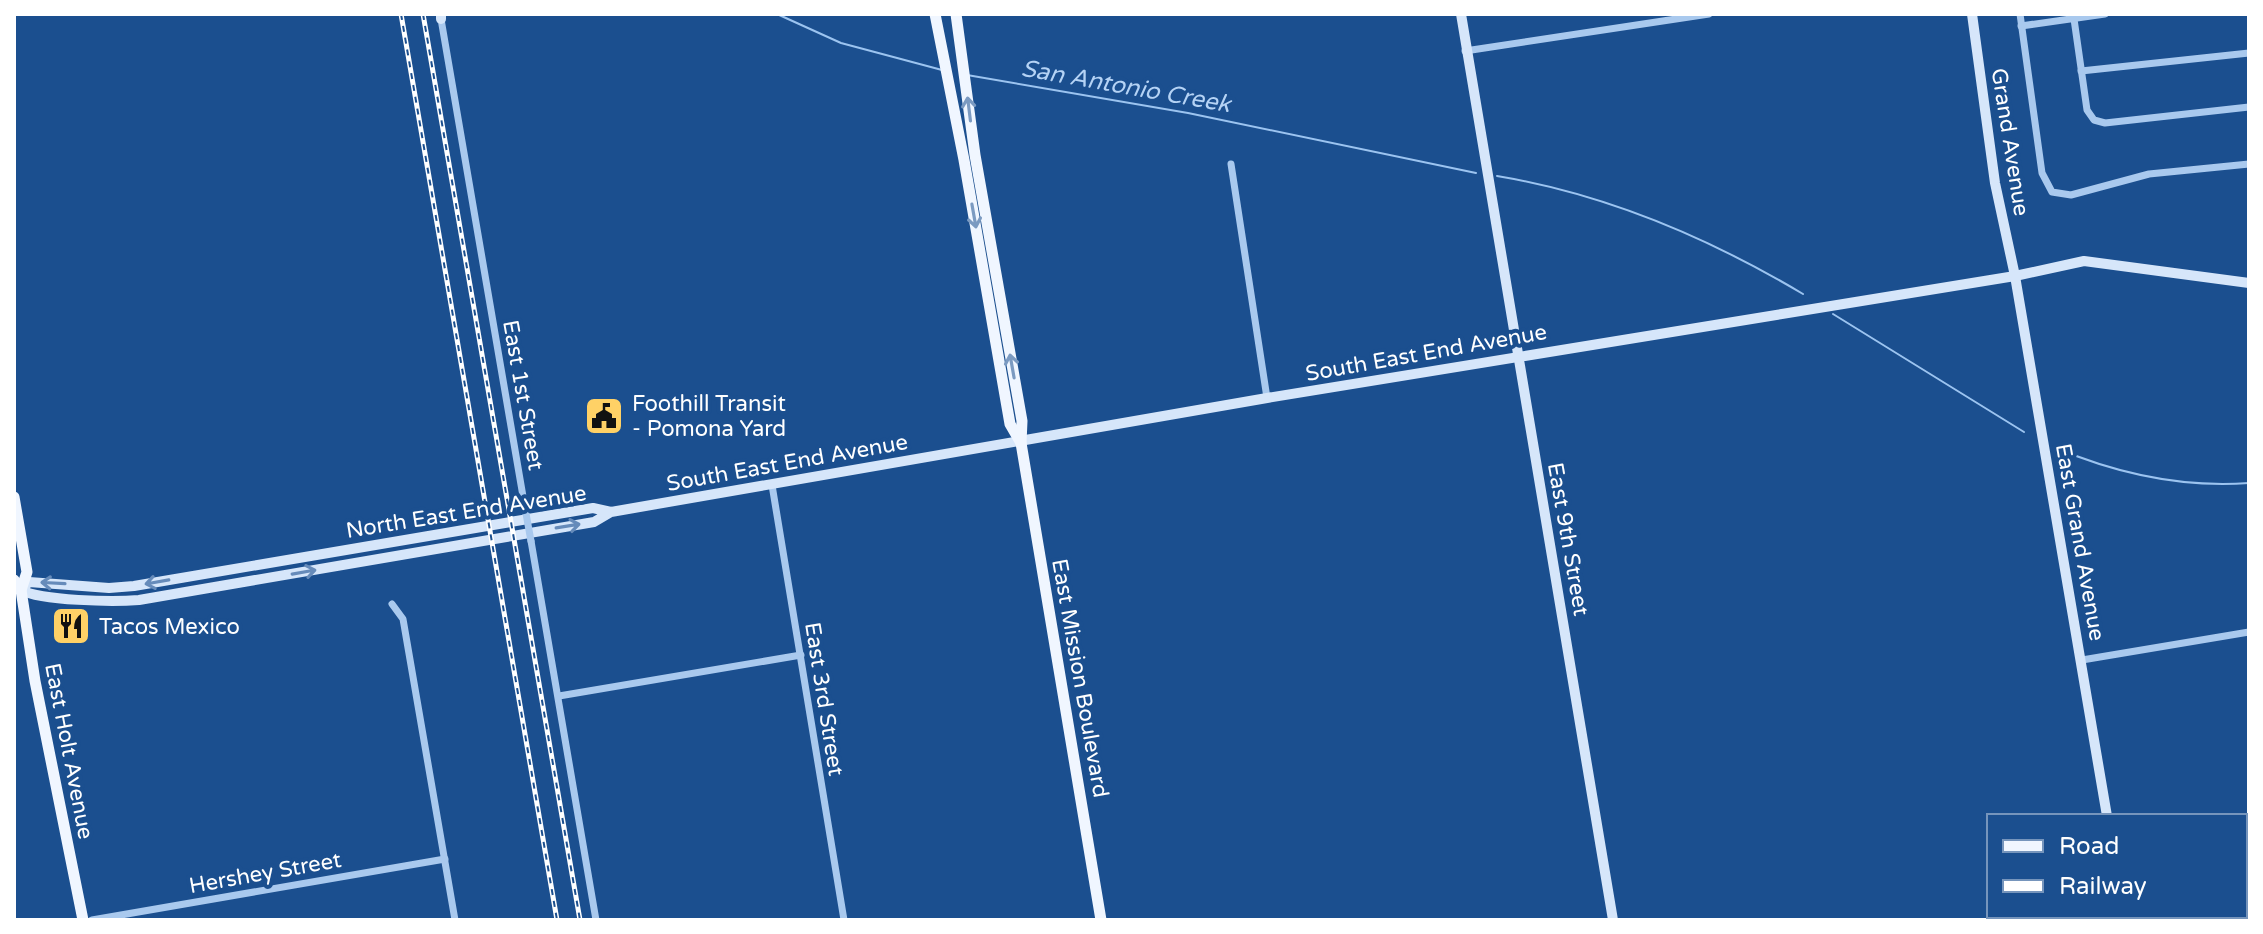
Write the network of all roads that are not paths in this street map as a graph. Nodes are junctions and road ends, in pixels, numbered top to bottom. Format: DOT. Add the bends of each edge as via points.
graph roads {
  1 [pos="935,14"];
  2 [pos="956,14"];
  3 [pos="1461,14"];
  4 [pos="1709,14"];
  5 [pos="1972,14"];
  6 [pos="2020,14"];
  7 [pos="2105,14"];
  8 [pos="441,16"];
  9 [pos="2074,19"];
  10 [pos="2021,26"];
  11 [pos="1465,51"];
  12 [pos="2249,53"];
  13 [pos="2081,71"];
  14 [pos="2249,107"];
  15 [pos="1231,164"];
  16 [pos="2249,164"];
  17 [pos="2015,276"];
  18 [pos="2249,283"];
  19 [pos="1518,356"];
  20 [pos="1267,398"];
  21 [pos="1021,443"];
  22 [pos="772,485"];
  23 [pos="14,497"];
  24 [pos="611,512"];
  25 [pos="225,571"];
  26 [pos="227,585"];
  27 [pos="16,587"];
  28 [pos="392,604"];
  29 [pos="2249,632"];
  30 [pos="801,655"];
  31 [pos="2082,660"];
  32 [pos="559,696"];
  33 [pos="2107,814"];
  34 [pos="445,859"];
  35 [pos="83,920"];
  36 [pos="92,920"];
  37 [pos="455,920"];
  38 [pos="596,920"];
  39 [pos="844,920"];
  40 [pos="1101,920"];
  41 [pos="1613,920"];
  1 -- 21 [label="main road, East Mission Boulevard, one-way" via="1010,424"];
  21 -- 2 [label="main road, East Mission Boulevard, one-way" via="1022,421"];
  3 -- 11 [label="street, East 9th Street"];
  4 -- 11 [label="street"];
  5 -- 17 [label="street, Grand Avenue" via="1995,183"];
  6 -- 10 [label="street"];
  7 -- 9 [label="street"];
  8 -- 32 [label="street, East 1st Street, bridge"];
  9 -- 10 [label="street"];
  9 -- 13 [label="street"];
  10 -- 16 [label="street" via="2042,173 2052,192 2071,195 2149,174"];
  11 -- 19 [label="street, East 9th Street"];
  12 -- 13 [label="street"];
  13 -- 14 [label="street" via="2087,110 2094,120 2105,123"];
  15 -- 20 [label="street"];
  17 -- 18 [label="street, South East End Avenue" via="2084,261"];
  17 -- 19 [label="street, South East End Avenue"];
  17 -- 31 [label="street, East Grand Avenue"];
  19 -- 20 [label="street, South East End Avenue"];
  19 -- 41 [label="street, East 9th Street"];
  20 -- 21 [label="street, South East End Avenue"];
  21 -- 22 [label="street, South East End Avenue"];
  21 -- 40 [label="main road, East Mission Boulevard"];
  22 -- 24 [label="street, South East End Avenue"];
  22 -- 30 [label="street, East 3rd Street"];
  23 -- 27 [label="main road, East Holt Avenue" via="27,572"];
  24 -- 25 [label="street, North East End Avenue" via="593,508"];
  26 -- 24 [label="street, North East End Avenue, one-way" via="594,522"];
  25 -- 26 [label="street"];
  25 -- 27 [label="street, North East End Avenue, one-way" via="109,588 29,582"];
  26 -- 27 [label="street, North East End Avenue" via="111,602 32,596"];
  27 -- 35 [label="main road, East Holt Avenue"];
  28 -- 34 [label="street" via="403,619"];
  29 -- 31 [label="street"];
  30 -- 32 [label="street"];
  30 -- 39 [label="street, East 3rd Street"];
  31 -- 33 [label="street, East Grand Avenue"];
  32 -- 38 [label="street, East 1st Street"];
  34 -- 36 [label="street, Hershey Street"];
  34 -- 37 [label="street"];
}
